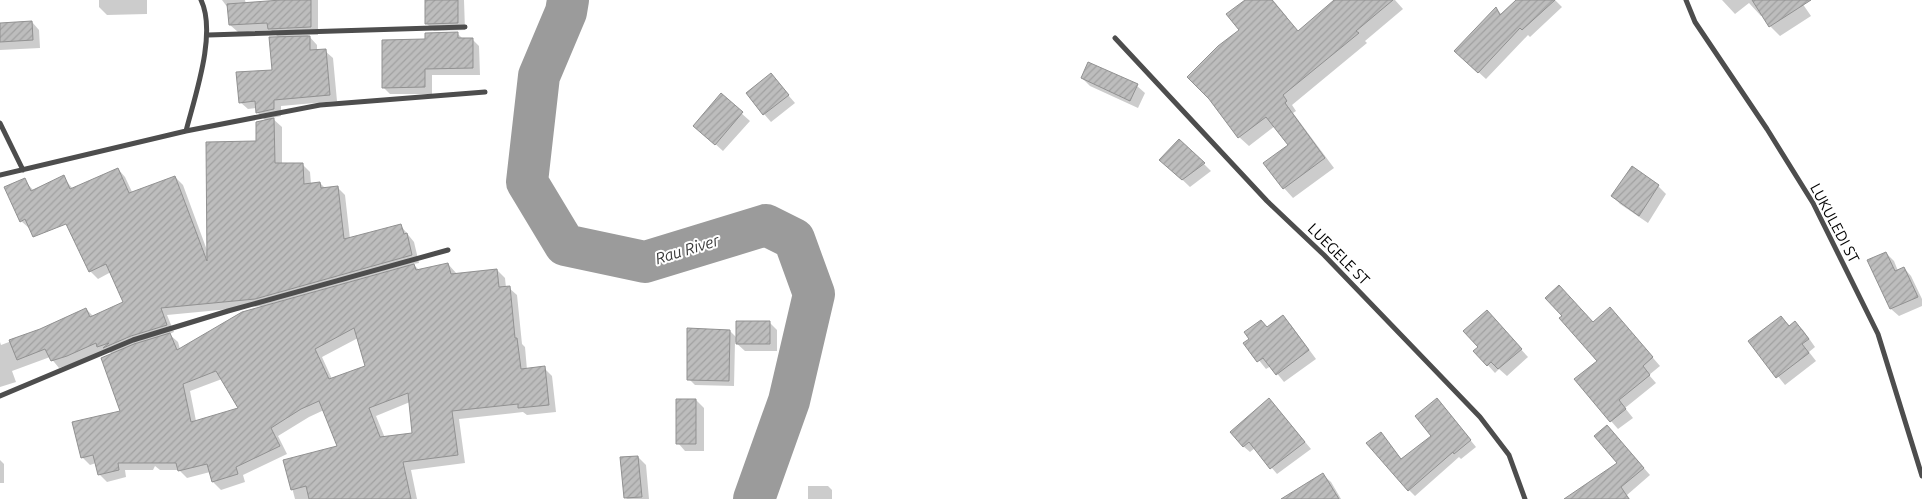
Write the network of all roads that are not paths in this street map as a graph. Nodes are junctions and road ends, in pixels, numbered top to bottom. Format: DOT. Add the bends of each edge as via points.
graph roads {
  1 [pos="1686,0"];
  2 [pos="203,2"];
  3 [pos="465,27"];
  4 [pos="208,35"];
  5 [pos="1115,38"];
  6 [pos="485,92"];
  7 [pos="0,123"];
  8 [pos="186,131"];
  9 [pos="23,170"];
  10 [pos="0,174"];
  11 [pos="448,250"];
  12 [pos="0,396"];
  13 [pos="1922,476"];
  14 [pos="1525,499"];
  1 -- 13 [label="street, LUKULEDI ST" via="1696,22 1813,203 1878,334"];
  2 -- 4 [label="street"];
  3 -- 4 [label="street"];
  4 -- 8 [label="street"];
  5 -- 14 [label="street, LUEGELE ST" via="1268,201 1480,417 1509,455"];
  6 -- 8 [label="street" via="320,105"];
  7 -- 9 [label="street"];
  8 -- 9 [label="street"];
  9 -- 10 [label="street"];
  11 -- 12 [label="street" via="132,340"];
}
